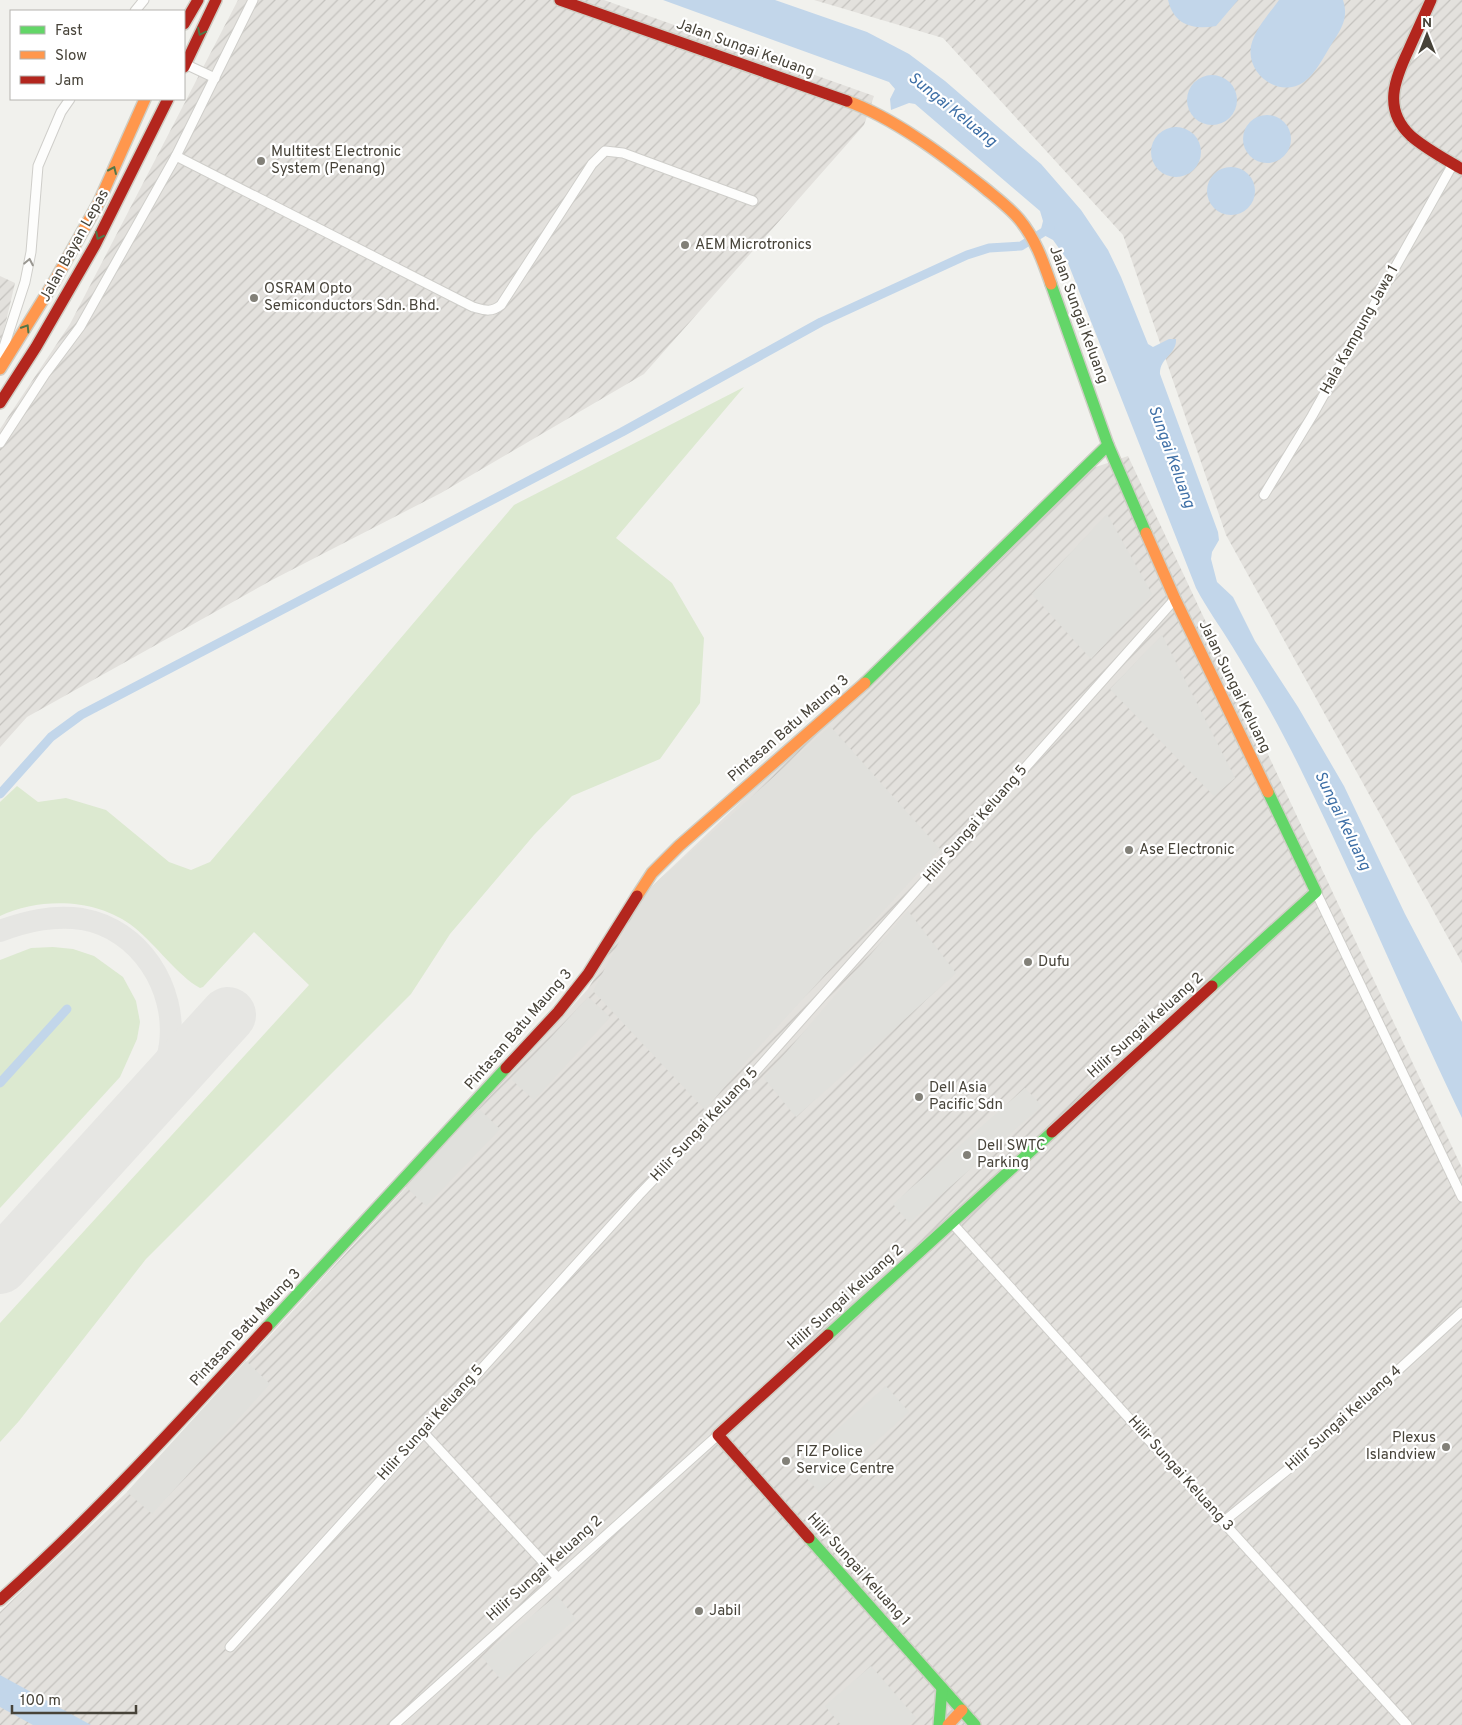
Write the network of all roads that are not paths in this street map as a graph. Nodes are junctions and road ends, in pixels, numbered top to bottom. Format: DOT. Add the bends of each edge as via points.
graph roads {
  1 [pos="144,0"];
  2 [pos="198,0"];
  3 [pos="216,0"];
  4 [pos="253,0"];
  5 [pos="560,0"];
  6 [pos="1431,0"];
  7 [pos="136,10"];
  8 [pos="185,22"];
  9 [pos="185,63"];
  10 [pos="185,65"];
  11 [pos="215,78"];
  12 [pos="69,100"];
  13 [pos="145,100"];
  14 [pos="168,100"];
  15 [pos="176,156"];
  16 [pos="1457,167"];
  17 [pos="753,201"];
  18 [pos="0,359"];
  19 [pos="0,369"];
  20 [pos="0,403"];
  21 [pos="0,442"];
  22 [pos="1108,445"];
  23 [pos="1264,495"];
  24 [pos="1176,599"];
  25 [pos="1316,892"];
  26 [pos="1462,1197"];
  27 [pos="952,1223"];
  28 [pos="1462,1312"];
  29 [pos="423,1432"];
  30 [pos="718,1435"];
  31 [pos="1223,1522"];
  32 [pos="558,1578"];
  33 [pos="0,1600"];
  34 [pos="230,1647"];
  35 [pos="942,1688"];
  36 [pos="962,1710"];
  37 [pos="969,1723"];
  38 [pos="394,1725"];
  39 [pos="938,1725"];
  40 [pos="948,1725"];
  41 [pos="1407,1725"];
  1 -- 7 [label="street"];
  2 -- 8 [label="main road"];
  3 -- 9 [label="main road, one-way"];
  4 -- 11 [label="street"];
  5 -- 22 [label="main road, Jalan Sungai Keluang" via="868,109 952,162 994,196 1019,219 1038,248"];
  6 -- 16 [label="main road" via="1394,80 1391,109 1396,120 1414,138"];
  10 -- 11 [label="street"];
  11 -- 15 [label="street"];
  18 -- 12 [label="street, one-way" via="25,282 31,252 38,166 60,112"];
  19 -- 13 [label="main road, Jalan Bayan Lepas, one-way" via="94,212"];
  14 -- 20 [label="main road, Jalan Bayan Lepas, one-way" via="95,245"];
  15 -- 17 [label="street" via="484,310 501,306 592,164 605,151 623,153"];
  15 -- 21 [label="street" via="80,328"];
  16 -- 23 [label="street, Hala Kampung Jawa 1"];
  22 -- 24 [label="main road, Jalan Sungai Keluang"];
  22 -- 33 [label="main road, Pintasan Batu Maung 3" via="862,686 652,873 588,974 558,1012 129,1476 58,1548"];
  24 -- 25 [label="main road, Jalan Sungai Keluang"];
  24 -- 29 [label="street, Hilir Sungai Keluang 5" via="738,1091"];
  25 -- 26 [label="street"];
  25 -- 27 [label="main road, Hilir Sungai Keluang 2"];
  27 -- 30 [label="main road, Hilir Sungai Keluang 2"];
  27 -- 31 [label="street, Hilir Sungai Keluang 3"];
  28 -- 31 [label="street, Hilir Sungai Keluang 4" via="1296,1463"];
  29 -- 32 [label="street"];
  29 -- 34 [label="street, Hilir Sungai Keluang 5"];
  30 -- 32 [label="street, Hilir Sungai Keluang 2"];
  30 -- 35 [label="main road, Hilir Sungai Keluang 1"];
  31 -- 41 [label="street, Hilir Sungai Keluang 3"];
  32 -- 38 [label="street, Hilir Sungai Keluang 2"];
  35 -- 36 [label="main road, Hilir Sungai Keluang 1"];
  35 -- 39 [label="main road"];
  36 -- 37 [label="main road, Hilir Sungai Keluang 1"];
  36 -- 40 [label="main road"];
}
